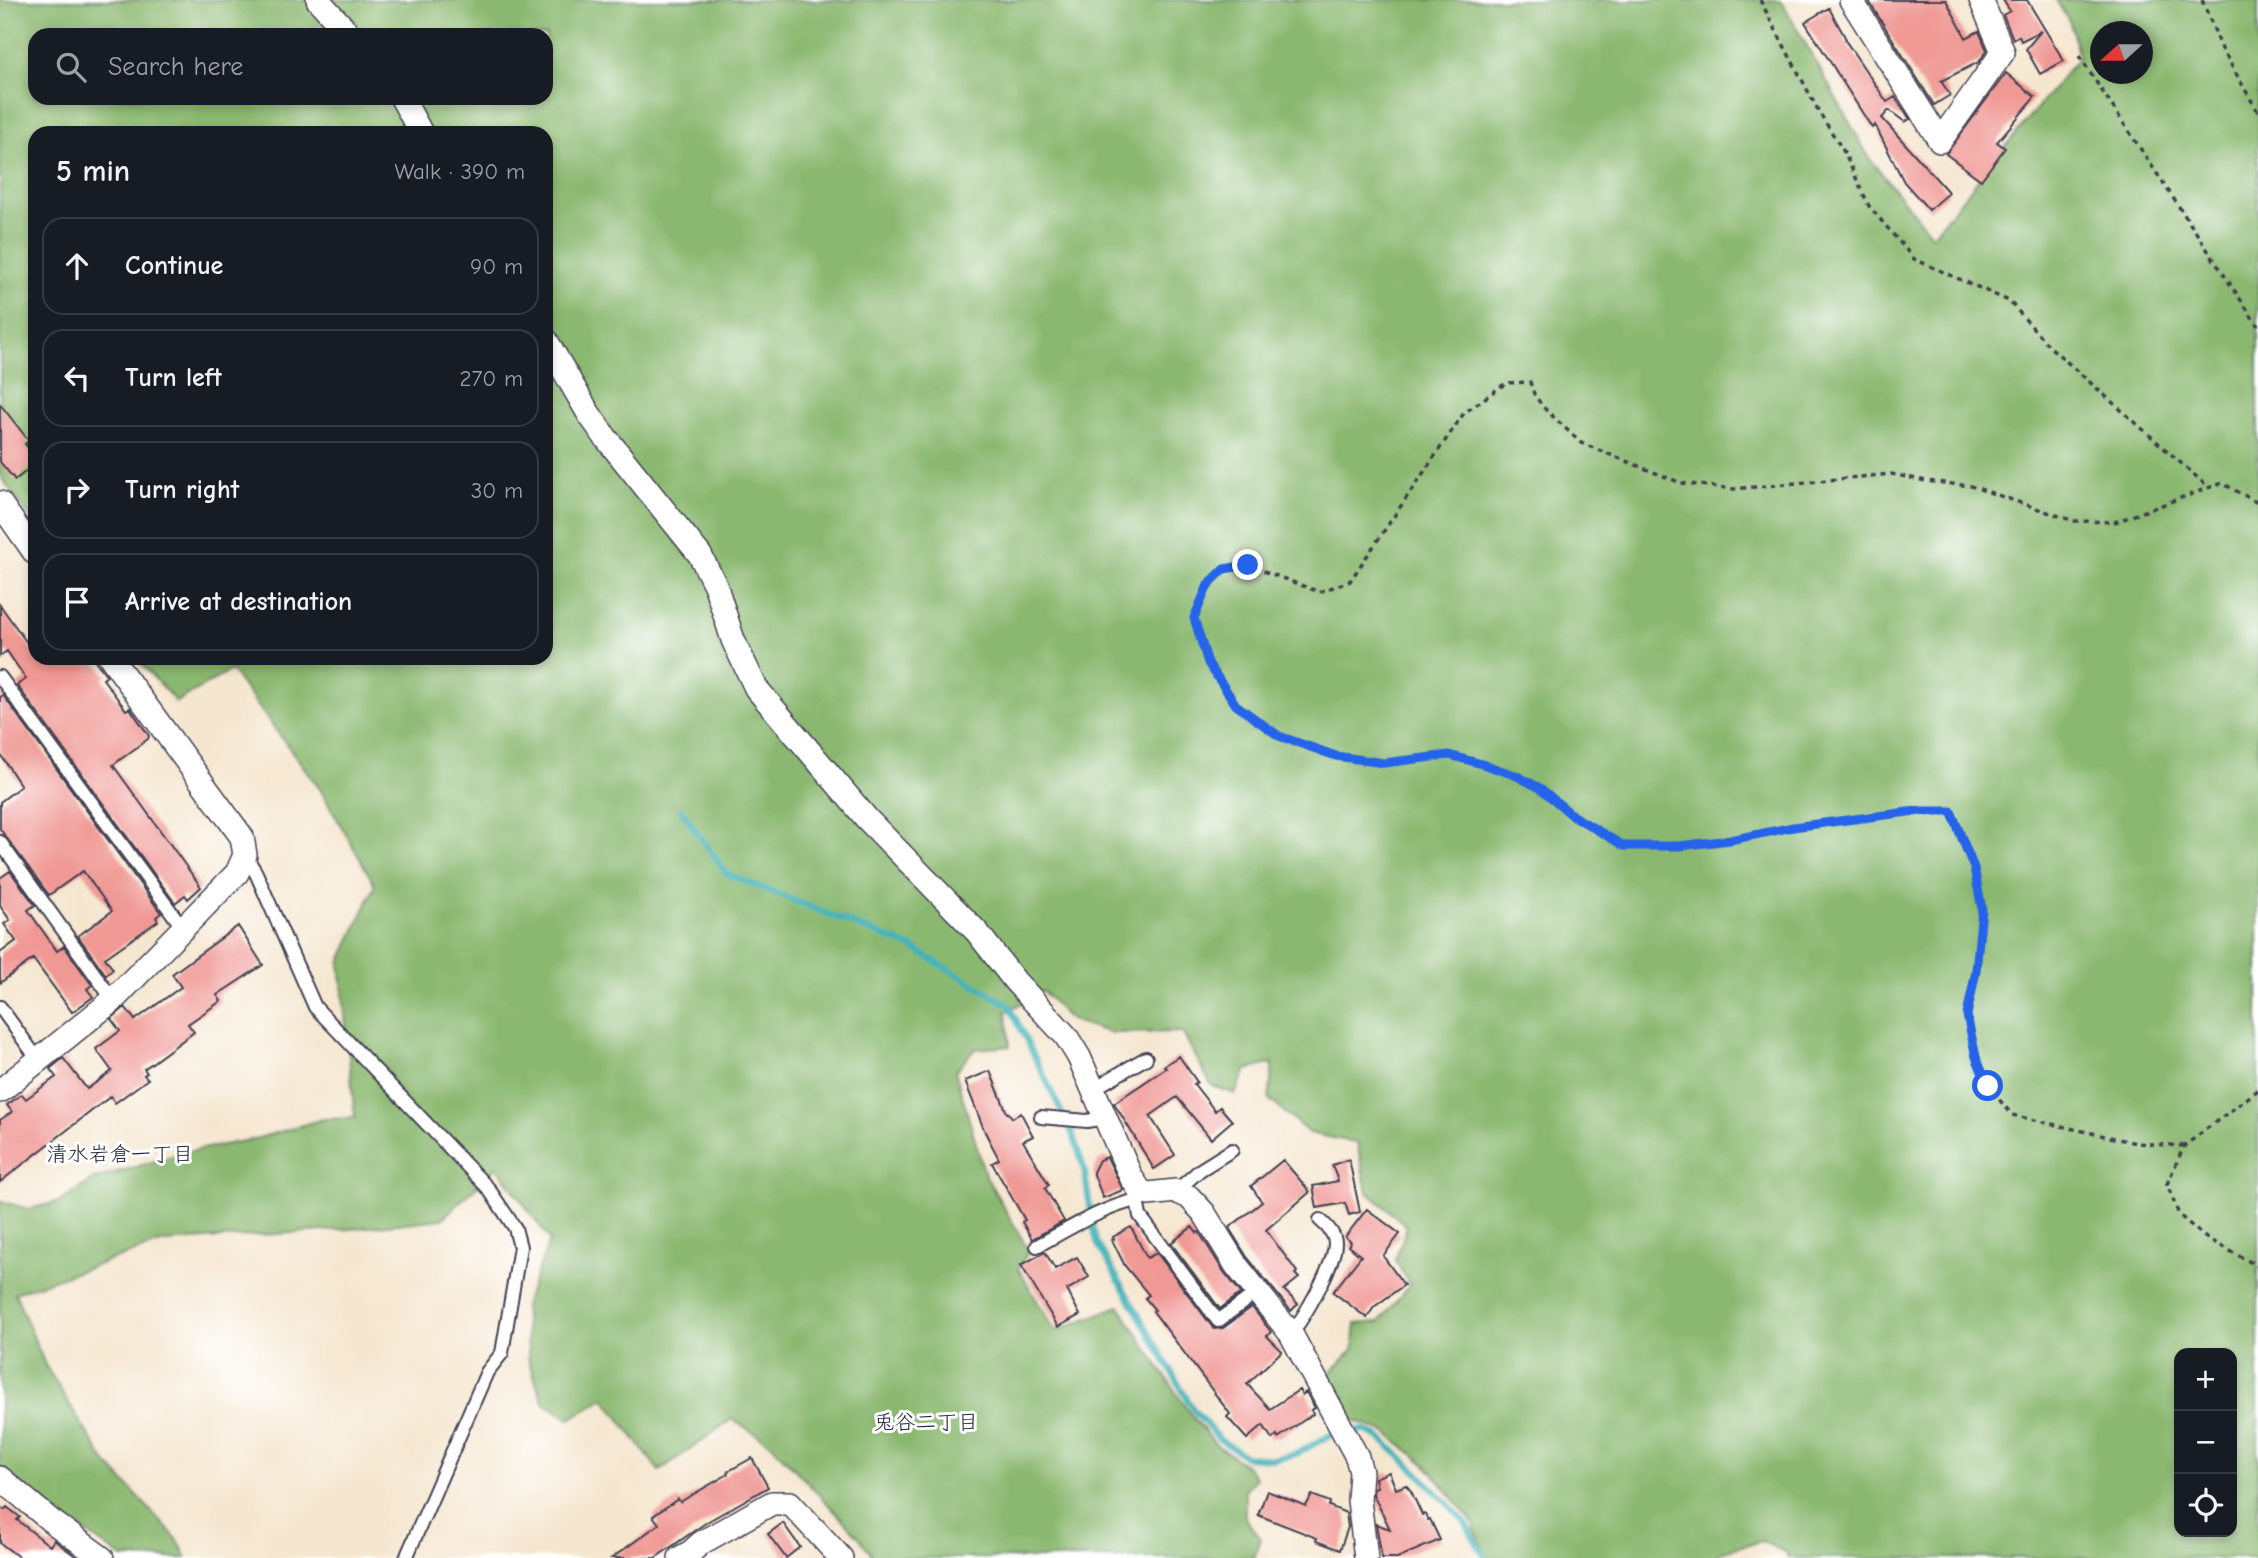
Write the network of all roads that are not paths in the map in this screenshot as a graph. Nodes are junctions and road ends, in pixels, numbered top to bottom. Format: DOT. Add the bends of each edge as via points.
graph roads {
  1 [pos="318,0"];
  2 [pos="1851,0"];
  3 [pos="1981,0"];
  4 [pos="344,28"];
  5 [pos="406,105"];
  6 [pos="417,126"];
  7 [pos="553,352"];
  8 [pos="0,503"];
  9 [pos="28,543"];
  10 [pos="116,665"];
  11 [pos="0,677"];
  12 [pos="0,842"];
  13 [pos="246,855"];
  14 [pos="183,928"];
  15 [pos="113,1000"];
  16 [pos="0,1007"];
  17 [pos="1146,1058"];
  18 [pos="39,1061"];
  19 [pos="1093,1089"];
  20 [pos="0,1090"];
  21 [pos="1041,1117"];
  22 [pos="1104,1118"];
  23 [pos="1232,1150"];
  24 [pos="1176,1191"];
  25 [pos="1139,1196"];
  26 [pos="1320,1220"];
  27 [pos="1037,1246"];
  28 [pos="1257,1292"];
  29 [pos="1291,1334"];
  30 [pos="0,1478"];
  31 [pos="689,1556"];
  32 [pos="103,1558"];
  33 [pos="406,1558"];
  34 [pos="841,1558"];
  35 [pos="1366,1558"];
  1 -- 4 [label="street"];
  2 -- 3 [label="street" via="1940,141 2003,52"];
  5 -- 6 [label="street"];
  7 -- 19 [label="street" via="589,414 700,555 756,688 848,798 977,932 1066,1036"];
  8 -- 9 [label="street"];
  10 -- 13 [label="street" via="242,837"];
  11 -- 14 [label="lane"];
  12 -- 15 [label="lane"];
  13 -- 14 [label="street" via="237,873"];
  13 -- 33 [label="lane" via="316,1007 488,1188 514,1228 520,1247 502,1353 487,1372"];
  14 -- 15 [label="street"];
  15 -- 18 [label="street"];
  16 -- 18 [label="lane"];
  17 -- 19 [label="lane"];
  18 -- 20 [label="street"];
  19 -- 22 [label="street"];
  21 -- 22 [label="lane"];
  22 -- 25 [label="street"];
  23 -- 24 [label="lane"];
  24 -- 25 [label="street"];
  24 -- 28 [label="street" via="1204,1213"];
  25 -- 27 [label="lane"];
  25 -- 28 [label="lane" via="1140,1216 1218,1321"];
  26 -- 29 [label="lane" via="1335,1241 1333,1252 1320,1287"];
  28 -- 29 [label="street"];
  29 -- 35 [label="street" via="1357,1457"];
  30 -- 32 [label="street"];
  31 -- 34 [label="street" via="701,1543 772,1503 790,1503"];
}
